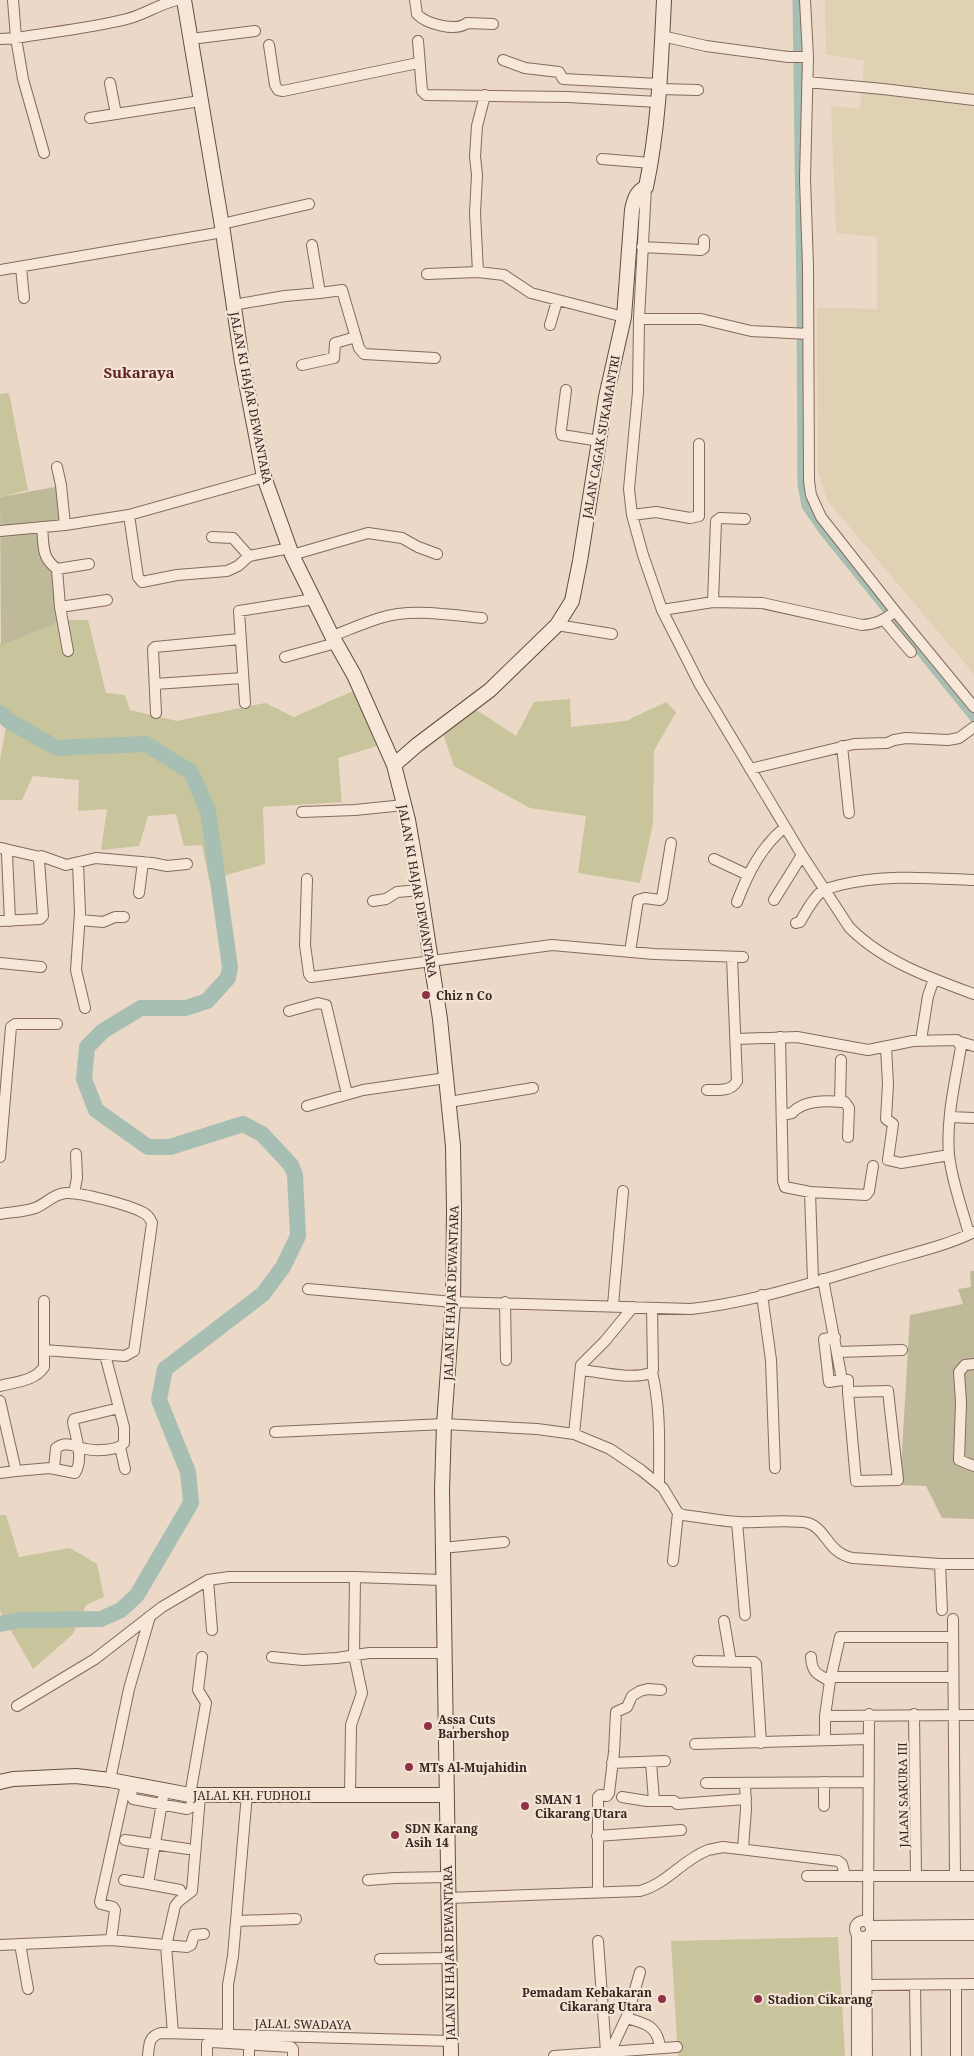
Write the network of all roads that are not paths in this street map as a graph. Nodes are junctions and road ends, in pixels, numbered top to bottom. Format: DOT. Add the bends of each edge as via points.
graph roads {
  1 [pos="13,0"];
  2 [pos="177,0"];
  3 [pos="184,0"];
  4 [pos="415,0"];
  5 [pos="664,0"];
  6 [pos="805,0"];
  7 [pos="493,24"];
  8 [pos="255,31"];
  9 [pos="662,36"];
  10 [pos="16,38"];
  11 [pos="191,38"];
  12 [pos="0,39"];
  13 [pos="418,41"];
  14 [pos="269,45"];
  15 [pos="806,56"];
  16 [pos="503,60"];
  17 [pos="418,63"];
  18 [pos="807,82"];
  19 [pos="110,83"];
  20 [pos="698,90"];
  21 [pos="659,91"];
  22 [pos="485,95"];
  23 [pos="974,100"];
  24 [pos="200,101"];
  25 [pos="116,114"];
  26 [pos="90,118"];
  27 [pos="44,153"];
  28 [pos="602,160"];
  29 [pos="651,163"];
  30 [pos="646,187"];
  31 [pos="309,204"];
  32 [pos="222,228"];
  33 [pos="704,240"];
  34 [pos="312,245"];
  35 [pos="642,247"];
  36 [pos="21,267"];
  37 [pos="0,270"];
  38 [pos="478,272"];
  39 [pos="428,274"];
  40 [pos="320,293"];
  41 [pos="24,298"];
  42 [pos="558,301"];
  43 [pos="233,305"];
  44 [pos="624,317"];
  45 [pos="638,320"];
  46 [pos="550,325"];
  47 [pos="803,334"];
  48 [pos="356,337"];
  49 [pos="435,358"];
  50 [pos="302,365"];
  51 [pos="566,390"];
  52 [pos="600,441"];
  53 [pos="699,444"];
  54 [pos="57,467"];
  55 [pos="264,477"];
  56 [pos="129,515"];
  57 [pos="632,515"];
  58 [pos="745,519"];
  59 [pos="65,525"];
  60 [pos="42,527"];
  61 [pos="0,531"];
  62 [pos="212,537"];
  63 [pos="291,551"];
  64 [pos="437,554"];
  65 [pos="249,556"];
  66 [pos="89,564"];
  67 [pos="57,569"];
  68 [pos="314,599"];
  69 [pos="107,600"];
  70 [pos="713,602"];
  71 [pos="60,607"];
  72 [pos="662,610"];
  73 [pos="889,616"];
  74 [pos="482,618"];
  75 [pos="557,625"];
  76 [pos="612,634"];
  77 [pos="240,639"];
  78 [pos="334,640"];
  79 [pos="68,651"];
  80 [pos="911,652"];
  81 [pos="285,657"];
  82 [pos="243,678"];
  83 [pos="154,684"];
  84 [pos="245,703"];
  85 [pos="974,707"];
  86 [pos="156,712"];
  87 [pos="974,728"];
  88 [pos="842,746"];
  89 [pos="394,765"];
  90 [pos="750,769"];
  91 [pos="404,805"];
  92 [pos="302,812"];
  93 [pos="849,813"];
  94 [pos="785,827"];
  95 [pos="671,843"];
  96 [pos="2,848"];
  97 [pos="802,855"];
  98 [pos="40,857"];
  99 [pos="714,859"];
  100 [pos="143,862"];
  101 [pos="78,863"];
  102 [pos="187,864"];
  103 [pos="748,875"];
  104 [pos="307,879"];
  105 [pos="974,880"];
  106 [pos="420,890"];
  107 [pos="824,890"];
  108 [pos="139,893"];
  109 [pos="774,900"];
  110 [pos="373,901"];
  111 [pos="737,902"];
  112 [pos="124,917"];
  113 [pos="80,920"];
  114 [pos="5,921"];
  115 [pos="796,923"];
  116 [pos="630,952"];
  117 [pos="430,961"];
  118 [pos="0,963"];
  119 [pos="41,966"];
  120 [pos="934,979"];
  121 [pos="974,994"];
  122 [pos="85,1008"];
  123 [pos="289,1011"];
  124 [pos="57,1024"];
  125 [pos="780,1038"];
  126 [pos="736,1039"];
  127 [pos="921,1040"];
  128 [pos="960,1042"];
  129 [pos="974,1046"];
  130 [pos="886,1047"];
  131 [pos="841,1060"];
  132 [pos="446,1078"];
  133 [pos="533,1088"];
  134 [pos="707,1090"];
  135 [pos="347,1094"];
  136 [pos="448,1102"];
  137 [pos="840,1102"];
  138 [pos="307,1106"];
  139 [pos="782,1115"];
  140 [pos="950,1117"];
  141 [pos="974,1118"];
  142 [pos="848,1137"];
  143 [pos="76,1154"];
  144 [pos="949,1155"];
  145 [pos="0,1157"];
  146 [pos="873,1166"];
  147 [pos="623,1191"];
  148 [pos="810,1192"];
  149 [pos="74,1193"];
  150 [pos="0,1214"];
  151 [pos="971,1233"];
  152 [pos="818,1280"];
  153 [pos="308,1289"];
  154 [pos="762,1295"];
  155 [pos="44,1301"];
  156 [pos="452,1302"];
  157 [pos="505,1302"];
  158 [pos="613,1305"];
  159 [pos="633,1307"];
  160 [pos="652,1308"];
  161 [pos="835,1337"];
  162 [pos="44,1350"];
  163 [pos="902,1350"];
  164 [pos="838,1352"];
  165 [pos="105,1354"];
  166 [pos="506,1360"];
  167 [pos="974,1364"];
  168 [pos="581,1370"];
  169 [pos="652,1372"];
  170 [pos="842,1380"];
  171 [pos="0,1386"];
  172 [pos="848,1392"];
  173 [pos="0,1402"];
  174 [pos="119,1408"];
  175 [pos="444,1424"];
  176 [pos="275,1432"];
  177 [pos="574,1434"];
  178 [pos="78,1446"];
  179 [pos="120,1447"];
  180 [pos="974,1466"];
  181 [pos="775,1468"];
  182 [pos="54,1469"];
  183 [pos="126,1469"];
  184 [pos="16,1471"];
  185 [pos="0,1473"];
  186 [pos="659,1484"];
  187 [pos="678,1513"];
  188 [pos="738,1522"];
  189 [pos="504,1542"];
  190 [pos="442,1548"];
  191 [pos="673,1561"];
  192 [pos="940,1564"];
  193 [pos="974,1564"];
  194 [pos="355,1577"];
  195 [pos="208,1580"];
  196 [pos="442,1580"];
  197 [pos="942,1610"];
  198 [pos="745,1615"];
  199 [pos="150,1616"];
  200 [pos="953,1619"];
  201 [pos="724,1621"];
  202 [pos="212,1630"];
  203 [pos="953,1637"];
  204 [pos="444,1653"];
  205 [pos="354,1655"];
  206 [pos="202,1657"];
  207 [pos="272,1657"];
  208 [pos="811,1657"];
  209 [pos="698,1661"];
  210 [pos="731,1662"];
  211 [pos="953,1677"];
  212 [pos="830,1679"];
  213 [pos="661,1690"];
  214 [pos="17,1706"];
  215 [pos="869,1714"];
  216 [pos="914,1714"];
  217 [pos="953,1714"];
  218 [pos="974,1715"];
  219 [pos="825,1716"];
  220 [pos="869,1739"];
  221 [pos="825,1740"];
  222 [pos="760,1742"];
  223 [pos="695,1744"];
  224 [pos="665,1761"];
  225 [pos="652,1762"];
  226 [pos="612,1763"];
  227 [pos="110,1780"];
  228 [pos="0,1782"];
  229 [pos="824,1782"];
  230 [pos="869,1782"];
  231 [pos="706,1783"];
  232 [pos="745,1783"];
  233 [pos="129,1785"];
  234 [pos="247,1794"];
  235 [pos="350,1794"];
  236 [pos="194,1795"];
  237 [pos="446,1795"];
  238 [pos="163,1797"];
  239 [pos="622,1797"];
  240 [pos="746,1799"];
  241 [pos="654,1801"];
  242 [pos="824,1806"];
  243 [pos="681,1830"];
  244 [pos="597,1836"];
  245 [pos="126,1840"];
  246 [pos="155,1844"];
  247 [pos="188,1849"];
  248 [pos="743,1849"];
  249 [pos="807,1876"];
  250 [pos="845,1876"];
  251 [pos="868,1876"];
  252 [pos="916,1876"];
  253 [pos="955,1876"];
  254 [pos="974,1876"];
  255 [pos="448,1877"];
  256 [pos="124,1880"];
  257 [pos="368,1880"];
  258 [pos="148,1884"];
  259 [pos="180,1890"];
  260 [pos="598,1892"];
  261 [pos="448,1898"];
  262 [pos="296,1919"];
  263 [pos="236,1921"];
  264 [pos="974,1924"];
  265 [pos="866,1931"];
  266 [pos="204,1934"];
  267 [pos="974,1934"];
  268 [pos="111,1940"];
  269 [pos="598,1941"];
  270 [pos="20,1944"];
  271 [pos="0,1945"];
  272 [pos="166,1946"];
  273 [pos="449,1958"];
  274 [pos="380,1959"];
  275 [pos="640,1972"];
  276 [pos="974,1984"];
  277 [pos="868,1985"];
  278 [pos="915,1985"];
  279 [pos="956,1985"];
  280 [pos="28,1989"];
  281 [pos="626,2018"];
  282 [pos="173,2033"];
  283 [pos="228,2035"];
  284 [pos="451,2041"];
  285 [pos="249,2044"];
  286 [pos="677,2047"];
  287 [pos="658,2051"];
  288 [pos="608,2052"];
  289 [pos="148,2056"];
  290 [pos="207,2056"];
  291 [pos="248,2056"];
  292 [pos="293,2056"];
  293 [pos="451,2056"];
  294 [pos="554,2056"];
  295 [pos="857,2056"];
  296 [pos="867,2056"];
  297 [pos="916,2056"];
  298 [pos="956,2056"];
  1 -- 10 [label="street"];
  2 -- 10 [label="street" via="127,19"];
  3 -- 11 [label="main road, JALAN KI HAJAR DEWANTARA"];
  4 -- 7 [label="street" via="417,14 425,21 453,27 467,23"];
  5 -- 9 [label="main road, JALAN CAGAK SUKAMANTRI"];
  6 -- 15 [label="street"];
  8 -- 11 [label="street"];
  9 -- 15 [label="street" via="706,46"];
  9 -- 21 [label="main road, JALAN CAGAK SUKAMANTRI"];
  10 -- 12 [label="street"];
  10 -- 27 [label="street" via="23,80"];
  11 -- 24 [label="main road, JALAN KI HAJAR DEWANTARA"];
  13 -- 17 [label="street"];
  14 -- 17 [label="street" via="275,85 283,91"];
  15 -- 18 [label="street"];
  16 -- 21 [label="street" via="525,68 559,72 564,79"];
  17 -- 22 [label="street" via="422,91 426,95"];
  18 -- 23 [label="street"];
  18 -- 47 [label="street"];
  19 -- 25 [label="street"];
  20 -- 21 [label="street"];
  21 -- 22 [label="street"];
  21 -- 29 [label="main road, JALAN CAGAK SUKAMANTRI"];
  22 -- 38 [label="street" via="477,126 475,156"];
  24 -- 25 [label="street"];
  24 -- 32 [label="main road, JALAN KI HAJAR DEWANTARA"];
  25 -- 26 [label="street"];
  28 -- 29 [label="street"];
  29 -- 30 [label="main road, JALAN CAGAK SUKAMANTRI"];
  30 -- 35 [label="street"];
  30 -- 44 [label="main road, JALAN CAGAK SUKAMANTRI" via="636,196 632,210"];
  31 -- 32 [label="street"];
  32 -- 36 [label="street"];
  32 -- 43 [label="main road, JALAN KI HAJAR DEWANTARA"];
  33 -- 35 [label="street" via="701,250"];
  34 -- 40 [label="street"];
  35 -- 45 [label="street"];
  36 -- 37 [label="street"];
  36 -- 41 [label="street"];
  38 -- 39 [label="street"];
  38 -- 42 [label="street" via="504,275 531,294"];
  40 -- 43 [label="street"];
  40 -- 48 [label="street" via="342,290"];
  42 -- 44 [label="street"];
  42 -- 46 [label="street"];
  43 -- 55 [label="main road, JALAN KI HAJAR DEWANTARA"];
  44 -- 52 [label="main road, JALAN CAGAK SUKAMANTRI"];
  45 -- 47 [label="street" via="702,319 751,331"];
  45 -- 57 [label="street" via="638,392 629,489"];
  47 -- 73 [label="street" via="811,495 822,517"];
  48 -- 49 [label="street" via="364,354"];
  48 -- 50 [label="street" via="335,343 334,358"];
  51 -- 52 [label="street" via="562,435"];
  52 -- 75 [label="main road, JALAN CAGAK SUKAMANTRI" via="573,596"];
  53 -- 57 [label="street" via="699,516 690,518 656,512"];
  54 -- 59 [label="street"];
  55 -- 56 [label="street"];
  55 -- 63 [label="main road, JALAN KI HAJAR DEWANTARA"];
  56 -- 59 [label="street"];
  56 -- 65 [label="street" via="138,577 142,582 227,570 238,566"];
  57 -- 72 [label="street"];
  58 -- 70 [label="street" via="720,518 716,521"];
  59 -- 60 [label="street"];
  60 -- 61 [label="street"];
  60 -- 67 [label="street" via="46,557"];
  62 -- 65 [label="street" via="233,538"];
  63 -- 64 [label="street" via="368,533 402,538"];
  63 -- 65 [label="street"];
  63 -- 68 [label="main road, JALAN KI HAJAR DEWANTARA"];
  66 -- 67 [label="street"];
  67 -- 71 [label="street"];
  68 -- 77 [label="street" via="242,609 239,611"];
  68 -- 78 [label="main road, JALAN KI HAJAR DEWANTARA"];
  69 -- 71 [label="street"];
  70 -- 72 [label="street"];
  70 -- 73 [label="street" via="762,603 862,625"];
  71 -- 79 [label="street"];
  72 -- 90 [label="street" via="700,685"];
  73 -- 80 [label="street"];
  73 -- 85 [label="street"];
  74 -- 78 [label="street" via="394,615"];
  75 -- 76 [label="street"];
  75 -- 89 [label="main road, JALAN CAGAK SUKAMANTRI" via="490,690"];
  77 -- 82 [label="street"];
  77 -- 83 [label="street" via="154,646"];
  78 -- 81 [label="street"];
  78 -- 89 [label="main road, JALAN KI HAJAR DEWANTARA" via="358,684"];
  82 -- 83 [label="street"];
  82 -- 84 [label="street"];
  83 -- 86 [label="street"];
  87 -- 88 [label="street" via="948,740 906,738 887,743"];
  88 -- 90 [label="street"];
  88 -- 93 [label="street"];
  89 -- 91 [label="main road, JALAN KI HAJAR DEWANTARA"];
  90 -- 94 [label="street"];
  91 -- 92 [label="street"];
  91 -- 106 [label="main road, JALAN KI HAJAR DEWANTARA"];
  94 -- 97 [label="street"];
  94 -- 103 [label="street" via="756,860"];
  95 -- 116 [label="street" via="662,898 638,900"];
  96 -- 98 [label="street"];
  96 -- 114 [label="street" via="7,854"];
  97 -- 107 [label="street"];
  97 -- 109 [label="street"];
  98 -- 101 [label="street" via="66,865"];
  98 -- 114 [label="street" via="44,916"];
  99 -- 103 [label="street"];
  100 -- 101 [label="street" via="96,858"];
  100 -- 102 [label="street" via="167,866"];
  100 -- 108 [label="street"];
  101 -- 113 [label="street"];
  103 -- 111 [label="street"];
  104 -- 117 [label="street" via="305,945 311,977"];
  105 -- 107 [label="street" via="890,878"];
  106 -- 110 [label="street" via="400,892"];
  106 -- 117 [label="main road, JALAN KI HAJAR DEWANTARA"];
  107 -- 115 [label="street"];
  107 -- 120 [label="street" via="859,937 881,954"];
  112 -- 113 [label="street" via="103,922"];
  113 -- 122 [label="street" via="76,970"];
  116 -- 117 [label="street" via="552,945"];
  116 -- 126 [label="street" via="738,957"];
  117 -- 132 [label="main road, JALAN KI HAJAR DEWANTARA"];
  118 -- 119 [label="street"];
  120 -- 121 [label="street"];
  120 -- 127 [label="street"];
  123 -- 135 [label="street" via="318,1003 326,1005"];
  124 -- 145 [label="street" via="15,1024 11,1027"];
  125 -- 126 [label="street"];
  125 -- 130 [label="street" via="868,1050"];
  125 -- 139 [label="street"];
  126 -- 134 [label="street" via="736,1084 727,1089"];
  127 -- 128 [label="street" via="952,1039"];
  127 -- 130 [label="street"];
  128 -- 129 [label="street"];
  128 -- 140 [label="street"];
  130 -- 144 [label="street" via="886,1118 893,1124 888,1160 901,1164"];
  131 -- 137 [label="street"];
  132 -- 135 [label="street"];
  132 -- 136 [label="main road, JALAN KI HAJAR DEWANTARA"];
  133 -- 136 [label="street"];
  135 -- 138 [label="street"];
  136 -- 156 [label="main road, JALAN KI HAJAR DEWANTARA" via="453,1146"];
  137 -- 139 [label="street" via="803,1105"];
  137 -- 142 [label="street" via="848,1104 849,1108"];
  139 -- 148 [label="street" via="784,1185"];
  140 -- 141 [label="street"];
  140 -- 144 [label="street"];
  143 -- 149 [label="street"];
  144 -- 151 [label="street"];
  146 -- 148 [label="street" via="869,1194"];
  147 -- 158 [label="street"];
  148 -- 152 [label="street"];
  149 -- 150 [label="street" via="57,1195 33,1209"];
  149 -- 165 [label="street" via="142,1212 150,1217 152,1223 134,1351 128,1356"];
  151 -- 152 [label="street" via="941,1245"];
  152 -- 154 [label="street"];
  152 -- 161 [label="street"];
  153 -- 156 [label="street"];
  154 -- 160 [label="street" via="706,1307"];
  154 -- 181 [label="street" via="771,1360"];
  155 -- 162 [label="street"];
  156 -- 157 [label="street"];
  156 -- 175 [label="main road, JALAN KI HAJAR DEWANTARA"];
  157 -- 158 [label="street"];
  157 -- 166 [label="street"];
  158 -- 159 [label="street"];
  159 -- 160 [label="street"];
  159 -- 168 [label="street" via="582,1362"];
  160 -- 169 [label="street"];
  161 -- 164 [label="street"];
  161 -- 170 [label="street" via="824,1339 829,1382"];
  162 -- 165 [label="street"];
  162 -- 171 [label="street" via="44,1367 38,1375"];
  163 -- 164 [label="street"];
  164 -- 170 [label="street"];
  165 -- 174 [label="street"];
  167 -- 180 [label="street" via="962,1367 958,1372 960,1460"];
  168 -- 169 [label="street" via="622,1376 642,1376"];
  168 -- 177 [label="street"];
  169 -- 186 [label="street" via="660,1426"];
  170 -- 172 [label="street" via="848,1380"];
  172 -- 172 [label="street" via="856,1481 898,1480 888,1391"];
  173 -- 184 [label="street"];
  174 -- 178 [label="street" via="74,1419"];
  174 -- 179 [label="street" via="125,1439"];
  175 -- 176 [label="street"];
  175 -- 177 [label="street" via="555,1430"];
  175 -- 190 [label="main road, JALAN KI HAJAR DEWANTARA"];
  177 -- 186 [label="street" via="610,1448"];
  178 -- 179 [label="street" via="92,1450"];
  178 -- 182 [label="street" via="69,1443 57,1446"];
  178 -- 182 [label="street" via="75,1474"];
  179 -- 183 [label="street"];
  182 -- 184 [label="street"];
  184 -- 185 [label="street"];
  186 -- 187 [label="street"];
  187 -- 188 [label="street"];
  187 -- 191 [label="street"];
  188 -- 192 [label="street" via="808,1523 842,1556"];
  188 -- 198 [label="street"];
  189 -- 190 [label="street"];
  190 -- 196 [label="main road, JALAN KI HAJAR DEWANTARA"];
  192 -- 193 [label="street"];
  192 -- 197 [label="street"];
  194 -- 195 [label="street" via="229,1577"];
  194 -- 196 [label="street"];
  194 -- 205 [label="street"];
  195 -- 199 [label="street"];
  195 -- 202 [label="street"];
  196 -- 204 [label="main road, JALAN KI HAJAR DEWANTARA"];
  199 -- 214 [label="street" via="95,1659"];
  199 -- 227 [label="street" via="129,1689"];
  200 -- 203 [label="street"];
  201 -- 210 [label="street"];
  203 -- 211 [label="street"];
  203 -- 212 [label="street" via="840,1637"];
  204 -- 205 [label="street"];
  204 -- 237 [label="main road, JALAN KI HAJAR DEWANTARA"];
  205 -- 207 [label="street" via="303,1660"];
  205 -- 235 [label="street" via="362,1693 351,1725"];
  206 -- 236 [label="street" via="198,1690 206,1703"];
  208 -- 212 [label="street" via="814,1672"];
  209 -- 210 [label="street"];
  210 -- 222 [label="street" via="756,1664"];
  211 -- 212 [label="street"];
  211 -- 217 [label="street"];
  212 -- 219 [label="street"];
  213 -- 226 [label="street" via="640,1690 627,1706 616,1712"];
  215 -- 216 [label="street"];
  215 -- 219 [label="street"];
  215 -- 220 [label="street"];
  216 -- 217 [label="street"];
  216 -- 252 [label="street, JALAN SAKURA III"];
  217 -- 218 [label="street"];
  217 -- 253 [label="street"];
  219 -- 221 [label="street"];
  220 -- 221 [label="street"];
  220 -- 230 [label="street"];
  221 -- 222 [label="street"];
  222 -- 223 [label="street"];
  224 -- 225 [label="street"];
  225 -- 226 [label="street"];
  225 -- 241 [label="street"];
  226 -- 244 [label="street" via="608,1795 598,1797"];
  227 -- 228 [label="main road, JALAL KH. FUDHOLI" via="57,1776"];
  227 -- 233 [label="main road, JALAL KH. FUDHOLI"];
  229 -- 230 [label="street"];
  229 -- 232 [label="street"];
  229 -- 242 [label="street"];
  230 -- 251 [label="street"];
  231 -- 232 [label="street"];
  232 -- 240 [label="street"];
  233 -- 238 [label="main road, JALAL KH. FUDHOLI"];
  233 -- 268 [label="street" via="100,1902 115,1910"];
  234 -- 235 [label="main road, JALAL KH. FUDHOLI"];
  234 -- 236 [label="main road, JALAL KH. FUDHOLI"];
  234 -- 263 [label="street"];
  235 -- 237 [label="main road, JALAL KH. FUDHOLI"];
  236 -- 238 [label="main road, JALAL KH. FUDHOLI"];
  236 -- 272 [label="street" via="192,1891 175,1906"];
  237 -- 255 [label="main road, JALAN KI HAJAR DEWANTARA"];
  238 -- 246 [label="street"];
  239 -- 241 [label="street"];
  240 -- 241 [label="street" via="677,1804"];
  240 -- 248 [label="street"];
  243 -- 244 [label="street"];
  244 -- 260 [label="street"];
  245 -- 246 [label="street"];
  246 -- 247 [label="street"];
  246 -- 258 [label="street"];
  248 -- 250 [label="street" via="838,1861"];
  248 -- 260 [label="street" via="723,1847 708,1850 653,1888"];
  249 -- 250 [label="street"];
  250 -- 251 [label="street"];
  251 -- 252 [label="street"];
  251 -- 265 [label="street"];
  252 -- 253 [label="street"];
  253 -- 254 [label="street"];
  255 -- 257 [label="street"];
  255 -- 261 [label="main road, JALAN KI HAJAR DEWANTARA"];
  256 -- 258 [label="street"];
  258 -- 259 [label="street"];
  260 -- 261 [label="street"];
  261 -- 273 [label="main road, JALAN KI HAJAR DEWANTARA"];
  262 -- 263 [label="street"];
  263 -- 283 [label="street" via="228,1985"];
  264 -- 265 [label="street"];
  265 -- 267 [label="street"];
  265 -- 277 [label="street"];
  265 -- 295 [label="street"];
  266 -- 272 [label="street" via="194,1935 190,1946"];
  268 -- 270 [label="street"];
  268 -- 272 [label="street"];
  269 -- 288 [label="street"];
  270 -- 271 [label="street"];
  270 -- 280 [label="street"];
  272 -- 282 [label="street"];
  273 -- 274 [label="street"];
  273 -- 284 [label="main road, JALAN KI HAJAR DEWANTARA"];
  275 -- 281 [label="street"];
  276 -- 279 [label="street"];
  277 -- 278 [label="street"];
  277 -- 296 [label="street"];
  278 -- 279 [label="street"];
  278 -- 297 [label="street"];
  279 -- 298 [label="street"];
  281 -- 287 [label="street" via="651,2027 657,2033"];
  281 -- 288 [label="street"];
  282 -- 283 [label="street, JALAL SWADAYA"];
  282 -- 289 [label="street, JALAL SWADAYA" via="154,2035 149,2042"];
  283 -- 284 [label="street, JALAL SWADAYA"];
  284 -- 293 [label="main road, JALAN KI HAJAR DEWANTARA"];
  285 -- 290 [label="street" via="209,2043"];
  285 -- 291 [label="street"];
  285 -- 292 [label="street" via="291,2047"];
  286 -- 287 [label="street"];
  287 -- 288 [label="street"];
  288 -- 294 [label="street"];
}
